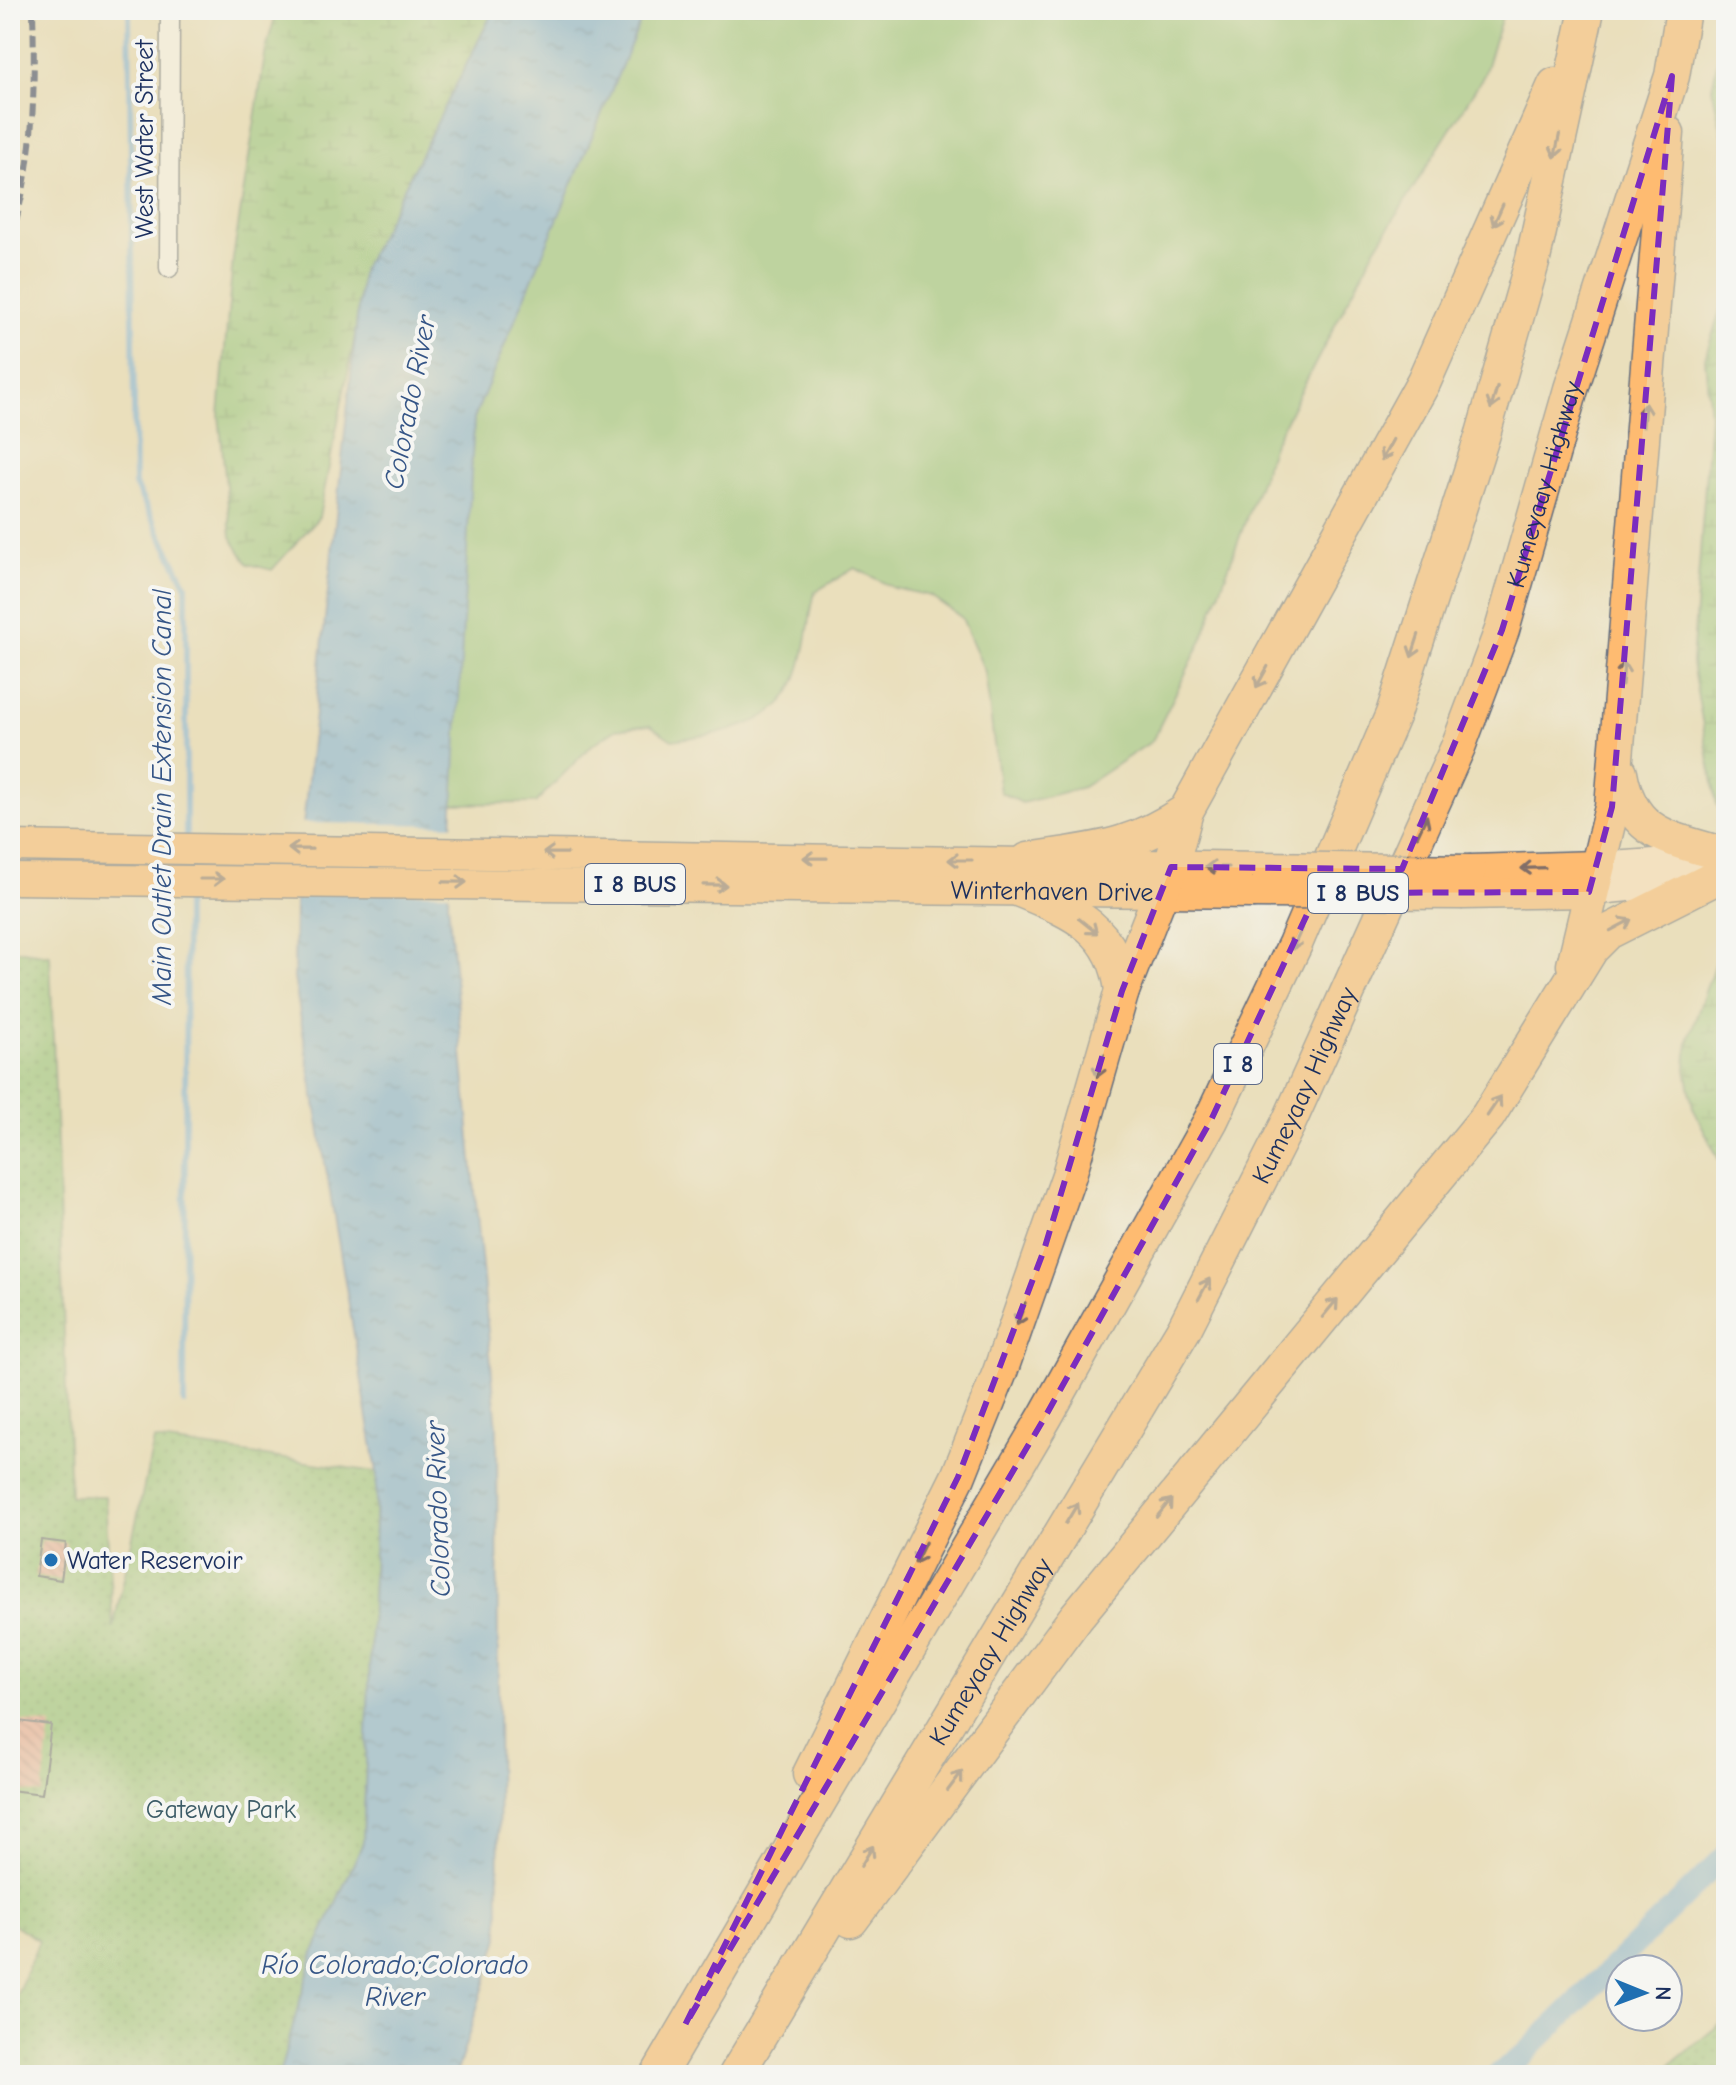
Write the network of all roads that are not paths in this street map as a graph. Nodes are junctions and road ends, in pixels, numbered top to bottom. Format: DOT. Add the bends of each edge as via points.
graph roads {
  1 [pos="170,10"];
  2 [pos="1683,10"];
  3 [pos="1586,13"];
  4 [pos="1672,76"];
  5 [pos="169,268"];
  6 [pos="1617,751"];
  7 [pos="1186,811"];
  8 [pos="10,846"];
  9 [pos="1720,865"];
  10 [pos="892,874"];
  11 [pos="1024,875"];
  12 [pos="1166,878"];
  13 [pos="10,879"];
  14 [pos="1592,879"];
  15 [pos="1570,981"];
  16 [pos="1122,991"];
  17 [pos="685,2025"];
  18 [pos="738,2071"];
  19 [pos="658,2075"];
  1 -- 5 [label="street, West Water Street"];
  2 -- 4 [label="highway, Kumeyaay Highway"];
  3 -- 7 [label="highway, one-way" via="1424,381"];
  3 -- 17 [label="highway, I 8, one-way" via="1533,259 1483,434 1393,714 1295,944 1211,1120 1045,1417"];
  6 -- 4 [label="highway, one-way"];
  18 -- 4 [label="highway, Kumeyaay Highway, one-way" via="1184,1329 1289,1122 1458,747 1502,630 1571,389"];
  6 -- 9 [label="highway" via="1624,794 1638,819"];
  6 -- 14 [label="highway" via="1612,807"];
  7 -- 11 [label="highway" via="1147,836"];
  7 -- 12 [label="highway"];
  10 -- 8 [label="main road, Winterhaven Drive / I 8 BUS, one-way" via="378,850"];
  9 -- 14 [label="main road, Winterhaven Drive / I 8 BUS" via="1655,862"];
  15 -- 9 [label="highway, one-way" via="1608,932"];
  10 -- 11 [label="main road, Winterhaven Drive / I 8 BUS"];
  13 -- 10 [label="main road, Winterhaven Drive / I 8 BUS, one-way" via="377,881"];
  11 -- 12 [label="main road, Winterhaven Drive / I 8 BUS"];
  11 -- 16 [label="highway, one-way" via="1101,937 1119,966"];
  12 -- 14 [label="main road, Winterhaven Drive / I 8 BUS, bridge"];
  12 -- 16 [label="highway"];
  14 -- 15 [label="highway"];
  18 -- 15 [label="highway, one-way" via="1076,1617 1488,1116"];
  16 -- 17 [label="highway, one-way" via="1049,1235 958,1477"];
  17 -- 19 [label="highway, I 8"];
}
